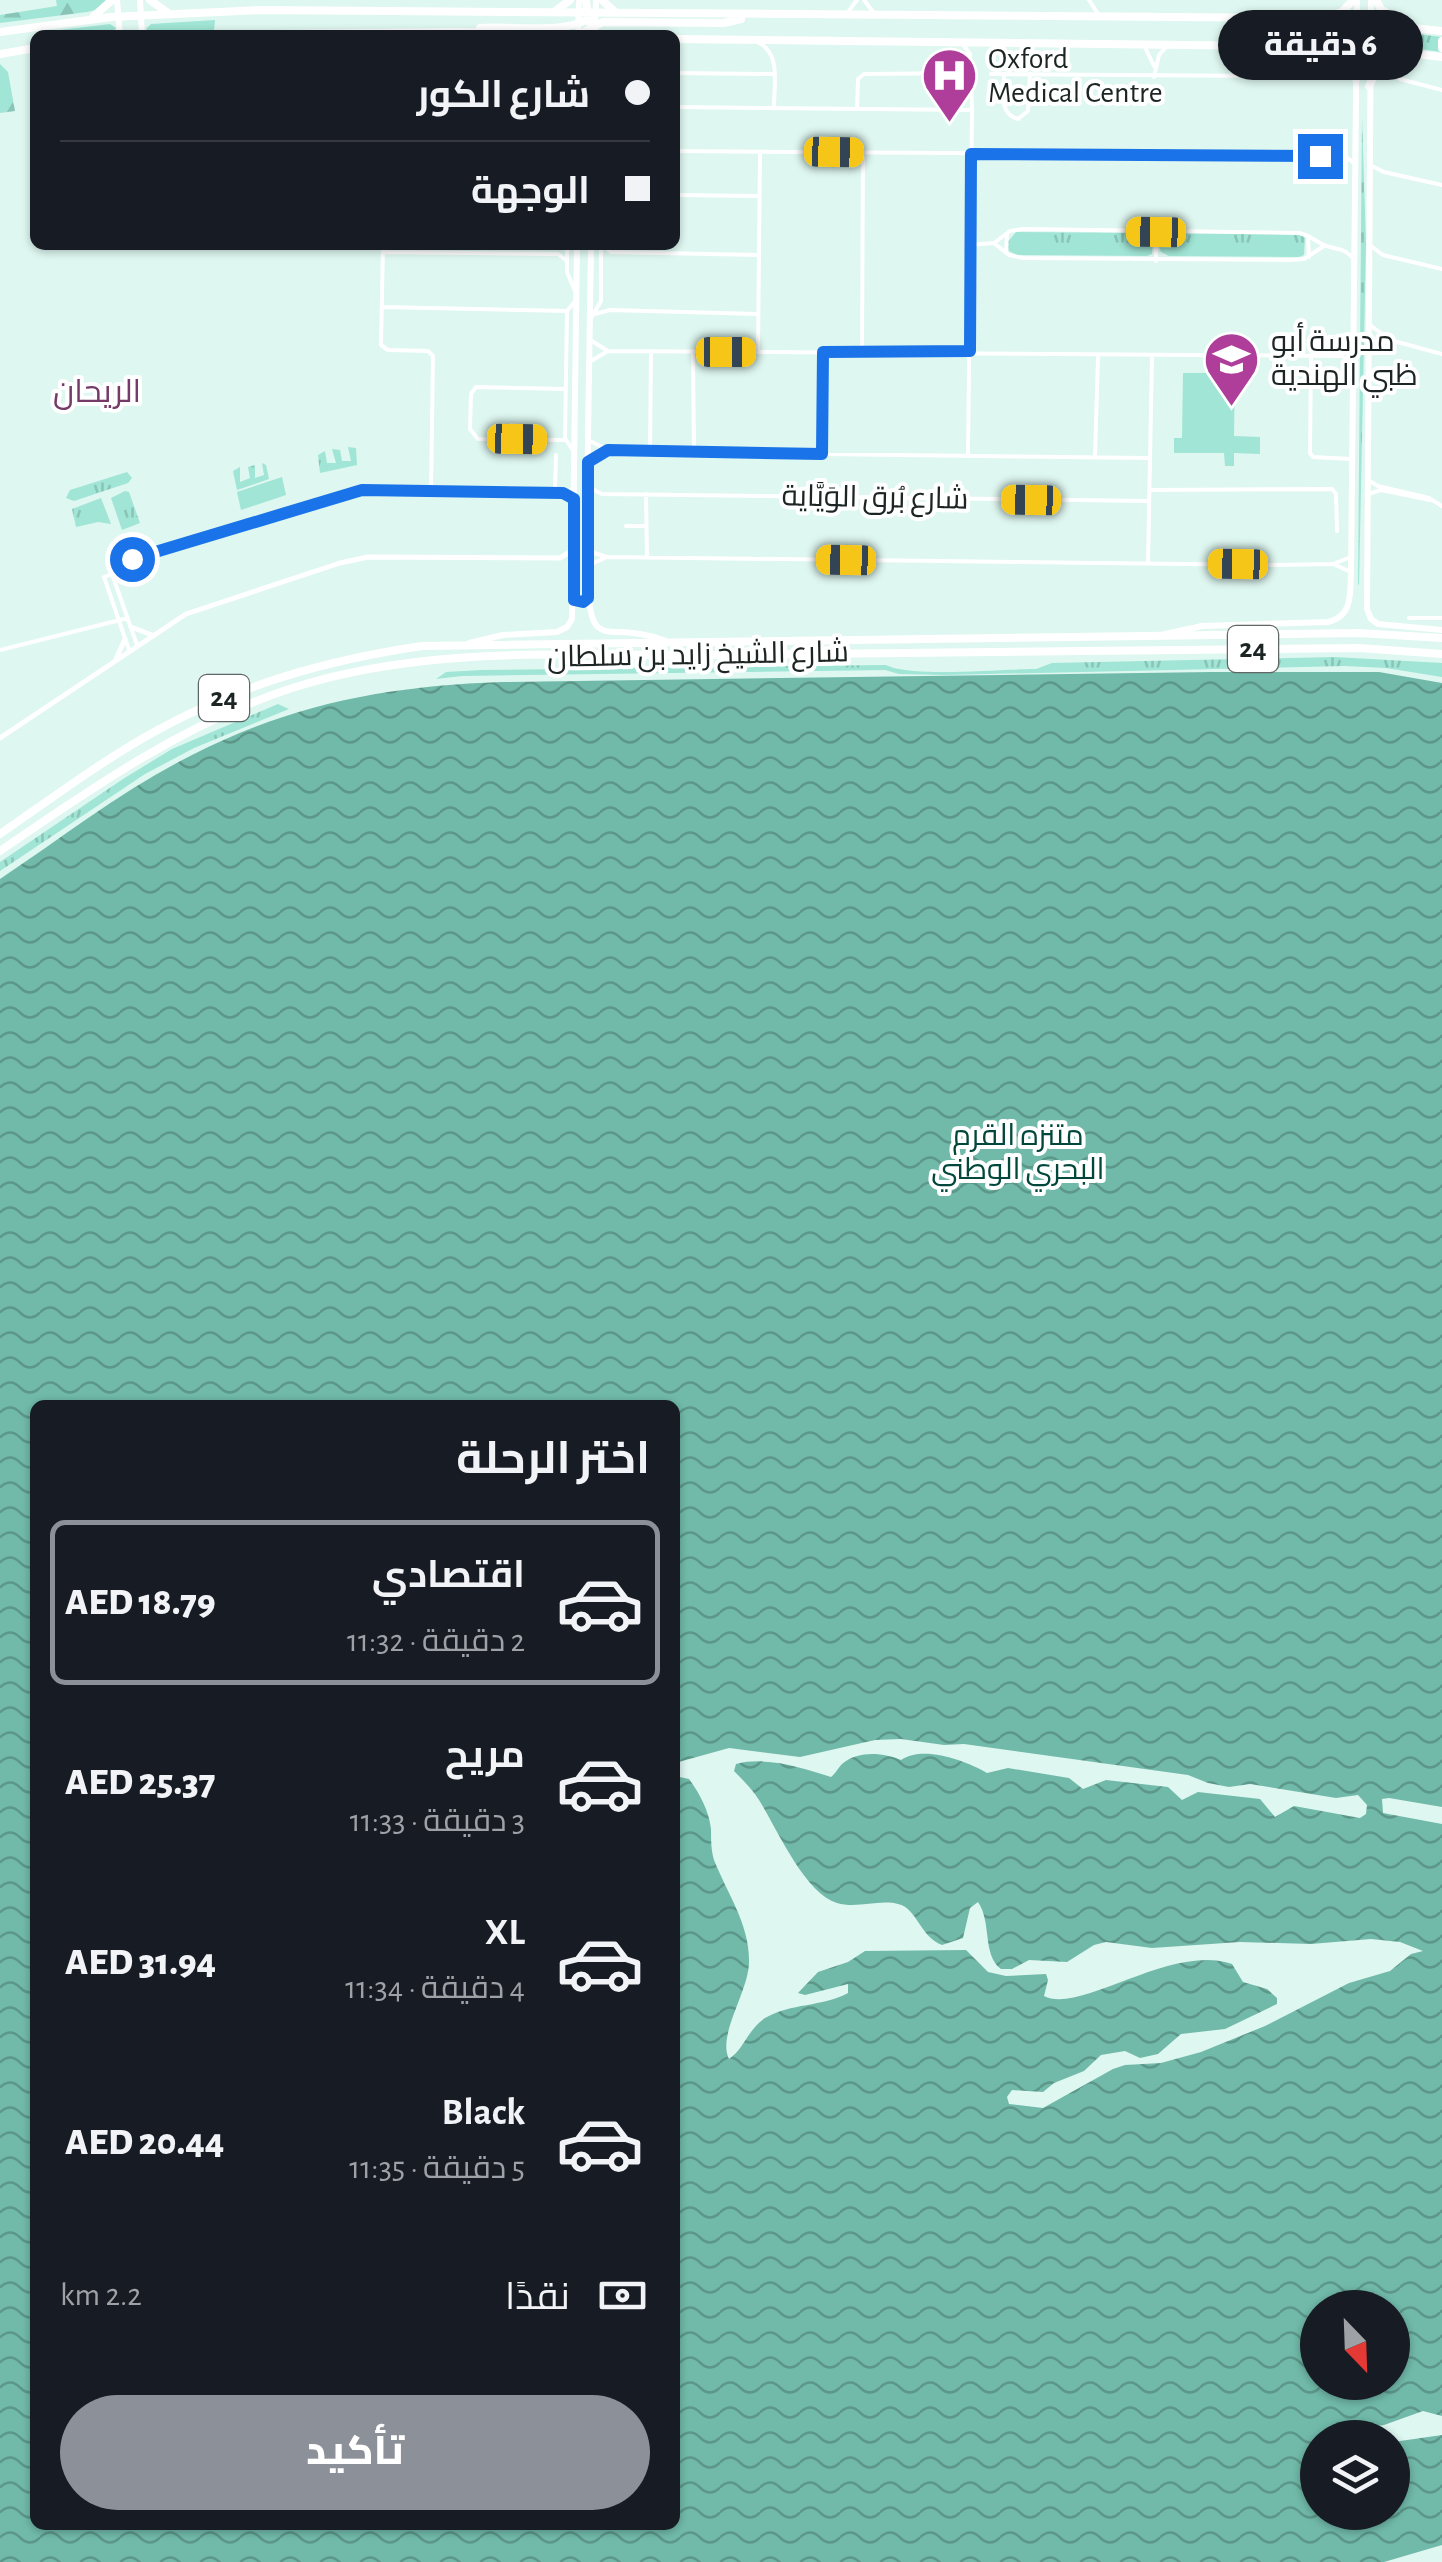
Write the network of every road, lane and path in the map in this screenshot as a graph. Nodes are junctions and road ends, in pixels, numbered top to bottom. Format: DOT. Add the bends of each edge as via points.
graph roads {
  1 [pos="114,0"];
  2 [pos="140,0"];
  3 [pos="150,0"];
  4 [pos="570,0"];
  5 [pos="583,0"];
  6 [pos="599,0"];
  7 [pos="861,0"];
  8 [pos="1355,0"];
  9 [pos="1373,0"];
  10 [pos="1085,3"];
  11 [pos="237,10"];
  12 [pos="500,12"];
  13 [pos="553,12"];
  14 [pos="168,13"];
  15 [pos="618,13"];
  16 [pos="141,14"];
  17 [pos="119,16"];
  18 [pos="755,16"];
  19 [pos="844,16"];
  20 [pos="876,16"];
  21 [pos="1072,18"];
  22 [pos="1107,18"];
  23 [pos="1246,18"];
  24 [pos="1316,18"];
  25 [pos="90,20"];
  26 [pos="1357,21"];
  27 [pos="1370,22"];
  28 [pos="671,23"];
  29 [pos="1405,25"];
  30 [pos="36,26"];
  31 [pos="501,26"];
  32 [pos="586,27"];
  33 [pos="40,30"];
  34 [pos="120,30"];
  35 [pos="142,30"];
  36 [pos="225,30"];
  37 [pos="474,30"];
  38 [pos="669,30"];
  39 [pos="1442,31"];
  40 [pos="0,32"];
  41 [pos="680,36"];
  42 [pos="680,39"];
  43 [pos="690,39"];
  44 [pos="720,40"];
  45 [pos="961,42"];
  46 [pos="982,42"];
  47 [pos="1142,44"];
  48 [pos="1168,45"];
  49 [pos="1258,45"];
  50 [pos="1358,47"];
  51 [pos="1321,48"];
  52 [pos="1369,48"];
  53 [pos="30,49"];
  54 [pos="1409,52"];
  55 [pos="0,54"];
  56 [pos="970,54"];
  57 [pos="1442,57"];
  58 [pos="1154,66"];
  59 [pos="680,73"];
  60 [pos="971,73"];
  61 [pos="774,74"];
  62 [pos="991,74"];
  63 [pos="1004,74"];
  64 [pos="1030,74"];
  65 [pos="1154,76"];
  66 [pos="1286,76"];
  67 [pos="1356,79"];
  68 [pos="1400,80"];
  69 [pos="1369,86"];
  70 [pos="1442,90"];
  71 [pos="680,107"];
  72 [pos="774,109"];
  73 [pos="857,109"];
  74 [pos="972,110"];
  75 [pos="1356,144"];
  76 [pos="680,151"];
  77 [pos="760,151"];
  78 [pos="863,152"];
  79 [pos="971,154"];
  80 [pos="1344,156"];
  81 [pos="1368,164"];
  82 [pos="1356,165"];
  83 [pos="1384,172"];
  84 [pos="1368,182"];
  85 [pos="1442,185"];
  86 [pos="680,195"];
  87 [pos="760,196"];
  88 [pos="1010,230"];
  89 [pos="1156,232"];
  90 [pos="1307,234"];
  91 [pos="1355,236"];
  92 [pos="1368,241"];
  93 [pos="994,243"];
  94 [pos="970,245"];
  95 [pos="1324,246"];
  96 [pos="1340,247"];
  97 [pos="383,250"];
  98 [pos="441,250"];
  99 [pos="562,250"];
  100 [pos="567,250"];
  101 [pos="576,250"];
  102 [pos="591,250"];
  103 [pos="602,250"];
  104 [pos="608,250"];
  105 [pos="610,252"];
  106 [pos="1006,253"];
  107 [pos="558,254"];
  108 [pos="1383,254"];
  109 [pos="758,255"];
  110 [pos="1309,257"];
  111 [pos="601,260"];
  112 [pos="567,261"];
  113 [pos="1355,261"];
  114 [pos="1156,262"];
  115 [pos="1368,263"];
  116 [pos="1442,268"];
  117 [pos="576,296"];
  118 [pos="601,301"];
  119 [pos="382,307"];
  120 [pos="610,310"];
  121 [pos="567,311"];
  122 [pos="758,314"];
  123 [pos="593,317"];
  124 [pos="1367,322"];
  125 [pos="590,337"];
  126 [pos="1390,340"];
  127 [pos="1354,344"];
  128 [pos="608,350"];
  129 [pos="652,351"];
  130 [pos="693,351"];
  131 [pos="970,351"];
  132 [pos="758,352"];
  133 [pos="823,352"];
  134 [pos="862,353"];
  135 [pos="1367,354"];
  136 [pos="1442,354"];
  137 [pos="1098,355"];
  138 [pos="1152,355"];
  139 [pos="1310,356"];
  140 [pos="1342,356"];
  141 [pos="589,363"];
  142 [pos="1354,366"];
  143 [pos="566,389"];
  144 [pos="565,440"];
  145 [pos="588,440"];
  146 [pos="608,450"];
  147 [pos="575,452"];
  148 [pos="650,452"];
  149 [pos="694,452"];
  150 [pos="822,454"];
  151 [pos="968,455"];
  152 [pos="556,456"];
  153 [pos="1095,456"];
  154 [pos="1150,458"];
  155 [pos="1352,460"];
  156 [pos="588,462"];
  157 [pos="1366,478"];
  158 [pos="587,486"];
  159 [pos="575,488"];
  160 [pos="431,490"];
  161 [pos="1149,490"];
  162 [pos="555,492"];
  163 [pos="563,493"];
  164 [pos="602,494"];
  165 [pos="646,494"];
  166 [pos="1366,496"];
  167 [pos="574,499"];
  168 [pos="1430,500"];
  169 [pos="1149,501"];
  170 [pos="587,505"];
  171 [pos="1442,506"];
  172 [pos="626,526"];
  173 [pos="646,526"];
  174 [pos="1337,530"];
  175 [pos="574,548"];
  176 [pos="586,550"];
  177 [pos="1351,556"];
  178 [pos="607,557"];
  179 [pos="647,557"];
  180 [pos="560,558"];
  181 [pos="1148,564"];
  182 [pos="1333,564"];
  183 [pos="586,568"];
  184 [pos="574,571"];
  185 [pos="112,574"];
  186 [pos="1351,577"];
  187 [pos="1366,578"];
  188 [pos="588,598"];
  189 [pos="574,600"];
  190 [pos="128,618"];
  191 [pos="1409,618"];
  192 [pos="1442,618"];
  193 [pos="118,621"];
  194 [pos="131,627"];
  195 [pos="1442,630"];
  196 [pos="152,635"];
  197 [pos="1161,635"];
  198 [pos="124,638"];
  199 [pos="1442,638"];
  200 [pos="667,641"];
  201 [pos="465,644"];
  202 [pos="137,645"];
  203 [pos="0,650"];
  204 [pos="128,650"];
  205 [pos="1442,654"];
  206 [pos="116,659"];
  207 [pos="0,738"];
  208 [pos="0,831"];
  209 [pos="0,851"];
  1 -- 17 [label="main road"];
  1 -- 25 [label="main road"];
  2 -- 16 [label="main road"];
  3 -- 14 [label="main road"];
  4 -- 13 [label="main road"];
  5 -- 32 [label="main road"];
  6 -- 15 [label="main road"];
  6 -- 32 [label="main road"];
  7 -- 19 [label="street"];
  7 -- 20 [label="street"];
  8 -- 24 [label="main road" via="1342,12"];
  8 -- 26 [label="main road"];
  9 -- 27 [label="main road"];
  9 -- 29 [label="main road"];
  10 -- 21 [label="street"];
  10 -- 22 [label="street"];
  11 -- 12 [label="main road"];
  11 -- 14 [label="main road"];
  11 -- 36 [label="main road" via="215,21"];
  12 -- 13 [label="main road"];
  12 -- 31 [label="main road"];
  13 -- 32 [label="main road"];
  14 -- 16 [label="main road"];
  15 -- 18 [label="main road"];
  15 -- 32 [label="main road"];
  16 -- 17 [label="main road"];
  16 -- 35 [label="main road"];
  17 -- 25 [label="main road"];
  17 -- 34 [label="main road"];
  18 -- 19 [label="main road"];
  18 -- 28 [label="main road"];
  19 -- 20 [label="main road"];
  20 -- 21 [label="main road"];
  21 -- 22 [label="main road"];
  22 -- 23 [label="main road"];
  23 -- 24 [label="main road"];
  23 -- 49 [label="main road" via="1283,30"];
  24 -- 26 [label="main road"];
  25 -- 30 [label="main road"];
  26 -- 27 [label="main road"];
  26 -- 50 [label="main road"];
  27 -- 29 [label="main road"];
  27 -- 52 [label="main road"];
  28 -- 32 [label="main road"];
  28 -- 38 [label="main road"];
  29 -- 39 [label="main road"];
  30 -- 33 [label="main road"];
  30 -- 40 [label="main road"];
  31 -- 32 [label="main road"];
  31 -- 37 [label="main road"];
  41 -- 43 [label="main road"];
  42 -- 43 [label="main road"];
  43 -- 44 [label="main road"];
  44 -- 45 [label="main road"];
  44 -- 61 [label="street" via="764,45"];
  45 -- 46 [label="main road"];
  45 -- 56 [label="street"];
  46 -- 47 [label="main road"];
  46 -- 56 [label="street"];
  47 -- 48 [label="main road"];
  47 -- 58 [label="street"];
  48 -- 49 [label="main road"];
  48 -- 58 [label="street"];
  49 -- 51 [label="main road"];
  50 -- 51 [label="main road"];
  50 -- 52 [label="main road"];
  50 -- 67 [label="main road"];
  51 -- 67 [label="main road" via="1349,59"];
  52 -- 54 [label="main road"];
  52 -- 69 [label="main road"];
  53 -- 55 [label="main road"];
  54 -- 57 [label="main road"];
  54 -- 69 [label="main road" via="1381,63"];
  56 -- 60 [label="street"];
  58 -- 65 [label="street"];
  59 -- 61 [label="street"];
  60 -- 73 [label="street" via="864,74"];
  60 -- 74 [label="street"];
  61 -- 72 [label="street"];
  62 -- 63 [label="street"];
  63 -- 64 [label="street"];
  63 -- 64 [label="street" via="1004,110 1018,119 1028,111"];
  64 -- 65 [label="street"];
  65 -- 66 [label="street"];
  67 -- 75 [label="main road"];
  68 -- 70 [label="street"];
  69 -- 81 [label="main road"];
  71 -- 72 [label="street"];
  72 -- 73 [label="street"];
  73 -- 74 [label="street"];
  74 -- 79 [label="street"];
  75 -- 80 [label="street"];
  75 -- 82 [label="main road"];
  76 -- 77 [label="street"];
  77 -- 78 [label="street"];
  77 -- 87 [label="street"];
  78 -- 79 [label="street"];
  78 -- 134 [label="street"];
  79 -- 80 [label="street"];
  79 -- 94 [label="street"];
  80 -- 82 [label="street"];
  81 -- 83 [label="street"];
  81 -- 84 [label="main road"];
  82 -- 91 [label="main road"];
  83 -- 84 [label="street"];
  83 -- 85 [label="street"];
  84 -- 92 [label="main road"];
  86 -- 87 [label="street"];
  87 -- 109 [label="street"];
  88 -- 89 [label="street"];
  88 -- 93 [label="street"];
  88 -- 106 [label="street"];
  89 -- 90 [label="street"];
  89 -- 114 [label="street"];
  90 -- 95 [label="street"];
  90 -- 110 [label="street"];
  91 -- 96 [label="street"];
  91 -- 113 [label="main road"];
  92 -- 108 [label="street"];
  92 -- 115 [label="main road"];
  93 -- 94 [label="street"];
  93 -- 106 [label="street"];
  94 -- 131 [label="street"];
  95 -- 96 [label="street"];
  95 -- 110 [label="street"];
  96 -- 113 [label="street"];
  97 -- 119 [label="street"];
  98 -- 107 [label="street"];
  99 -- 107 [label="street"];
  100 -- 112 [label="street"];
  101 -- 117 [label="main road"];
  102 -- 123 [label="main road"];
  103 -- 111 [label="street"];
  104 -- 105 [label="street"];
  105 -- 109 [label="street"];
  105 -- 111 [label="street"];
  106 -- 114 [label="street"];
  107 -- 112 [label="street"];
  108 -- 115 [label="street"];
  108 -- 116 [label="street"];
  109 -- 122 [label="street"];
  110 -- 114 [label="street"];
  111 -- 118 [label="street"];
  112 -- 117 [label="street"];
  113 -- 127 [label="main road"];
  115 -- 124 [label="main road"];
  117 -- 121 [label="street"];
  117 -- 147 [label="main road"];
  118 -- 120 [label="street"];
  118 -- 123 [label="street"];
  119 -- 121 [label="street"];
  119 -- 160 [label="street" via="382,347 428,350 433,356"];
  120 -- 122 [label="street"];
  120 -- 123 [label="street"];
  121 -- 143 [label="street"];
  122 -- 132 [label="street"];
  123 -- 125 [label="main road"];
  124 -- 126 [label="street"];
  124 -- 135 [label="main road"];
  125 -- 128 [label="street"];
  125 -- 141 [label="main road"];
  126 -- 135 [label="street"];
  126 -- 136 [label="street"];
  127 -- 140 [label="street"];
  127 -- 142 [label="main road"];
  128 -- 129 [label="street"];
  128 -- 141 [label="street"];
  129 -- 130 [label="street"];
  129 -- 148 [label="street"];
  130 -- 132 [label="street"];
  130 -- 149 [label="street"];
  131 -- 134 [label="street"];
  131 -- 137 [label="street"];
  131 -- 151 [label="street"];
  132 -- 133 [label="street"];
  133 -- 134 [label="street"];
  133 -- 150 [label="street"];
  135 -- 157 [label="main road"];
  137 -- 138 [label="street"];
  137 -- 153 [label="street"];
  138 -- 139 [label="street"];
  138 -- 154 [label="street"];
  139 -- 140 [label="street"];
  139 -- 155 [label="street" via="1310,454"];
  140 -- 142 [label="street"];
  141 -- 145 [label="main road"];
  142 -- 155 [label="main road"];
  143 -- 144 [label="street"];
  143 -- 144 [label="street" via="476,387 470,430 478,438"];
  144 -- 147 [label="street"];
  145 -- 146 [label="street"];
  145 -- 156 [label="main road"];
  146 -- 148 [label="street"];
  146 -- 156 [label="street"];
  147 -- 159 [label="main road"];
  148 -- 149 [label="street"];
  149 -- 150 [label="street"];
  150 -- 151 [label="street"];
  151 -- 153 [label="street"];
  152 -- 162 [label="street"];
  153 -- 154 [label="street"];
  154 -- 161 [label="street"];
  155 -- 177 [label="main road"];
  156 -- 158 [label="main road"];
  157 -- 166 [label="main road"];
  157 -- 168 [label="street"];
  158 -- 164 [label="street, شارع بُرق الوَيَّاية"];
  158 -- 170 [label="main road"];
  159 -- 163 [label="street"];
  159 -- 167 [label="main road"];
  160 -- 162 [label="street"];
  160 -- 185 [label="street" via="356,490 136,558"];
  161 -- 169 [label="street"];
  161 -- 174 [label="street" via="1332,489"];
  162 -- 163 [label="street"];
  163 -- 167 [label="street"];
  164 -- 165 [label="street, شارع بُرق الوَيَّاية"];
  164 -- 170 [label="street"];
  165 -- 169 [label="street, شارع بُرق الوَيَّاية"];
  165 -- 173 [label="street"];
  166 -- 168 [label="street" via="1382,490"];
  166 -- 187 [label="main road"];
  167 -- 175 [label="main road"];
  168 -- 171 [label="street"];
  169 -- 181 [label="street"];
  170 -- 176 [label="main road"];
  172 -- 173 [label="street"];
  173 -- 179 [label="street"];
  175 -- 180 [label="street"];
  175 -- 184 [label="main road"];
  176 -- 178 [label="street"];
  176 -- 183 [label="main road"];
  177 -- 182 [label="street"];
  177 -- 186 [label="main road"];
  178 -- 179 [label="street"];
  178 -- 183 [label="street"];
  179 -- 181 [label="street"];
  180 -- 184 [label="street"];
  180 -- 196 [label="street" via="354,559 191,612"];
  181 -- 182 [label="street"];
  182 -- 186 [label="street"];
  183 -- 188 [label="main road"];
  184 -- 189 [label="main road"];
  185 -- 190 [label="street"];
  185 -- 193 [label="street" via="104,577"];
  186 -- 187 [label="main road" via="1357,588"];
  186 -- 197 [label="main road" via="1347,611 1336,620 1192,627"];
  187 -- 195 [label="main road" via="1374,622"];
  188 -- 189 [label="main road"];
  188 -- 200 [label="main road" via="591,619 603,631"];
  189 -- 201 [label="main road" via="572,619 561,631"];
  190 -- 193 [label="street"];
  190 -- 194 [label="street"];
  191 -- 192 [label="street"];
  193 -- 198 [label="street"];
  193 -- 203 [label="street"];
  194 -- 196 [label="street"];
  194 -- 202 [label="street"];
  196 -- 202 [label="street"];
  197 -- 199 [label="main road, شارع الشيخ زايد بن سلطان / 24" via="1359,632"];
  197 -- 200 [label="main road, شارع الشيخ زايد بن سلطان / 24"];
  198 -- 204 [label="street"];
  198 -- 206 [label="street"];
  200 -- 201 [label="main road, شارع الشيخ زايد بن سلطان / 24"];
  201 -- 208 [label="main road, شارع الشيخ زايد بن سلطان / 24" via="360,656 230,695 131,745"];
  202 -- 204 [label="street"];
  204 -- 206 [label="street"];
  205 -- 209 [label="main road, شارع الشيخ زايد بن سلطان / 24" via="1359,648 588,656 387,666 290,689 203,724 121,769"];
  206 -- 207 [label="street"];
}
